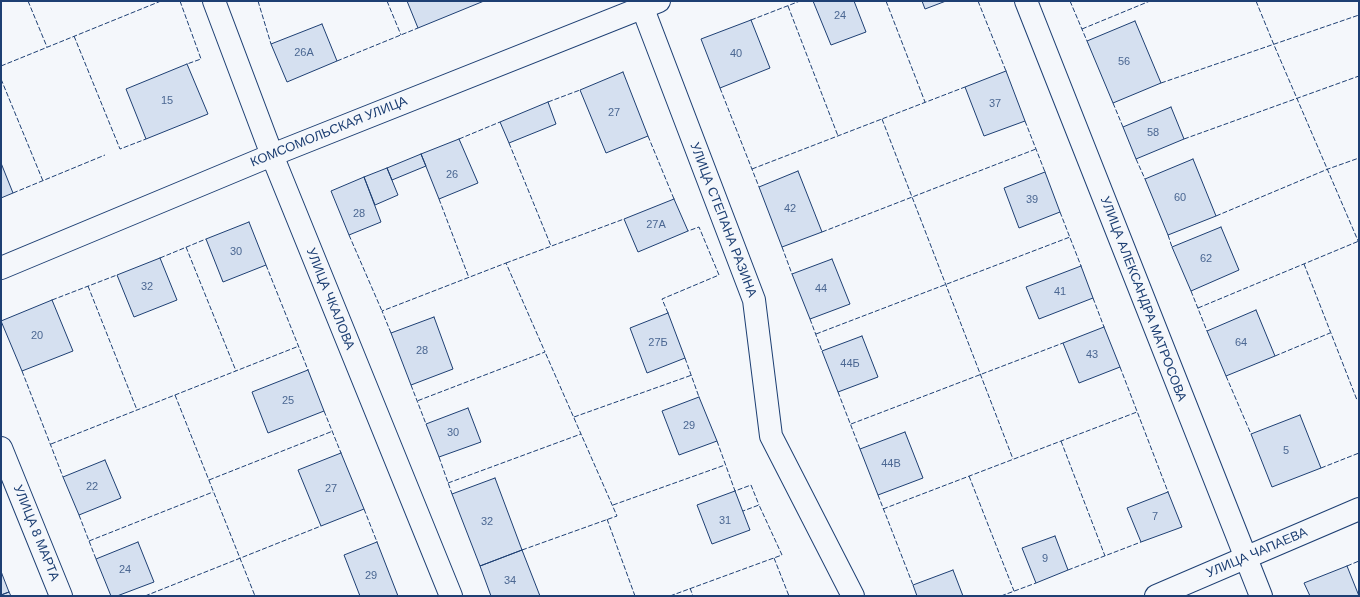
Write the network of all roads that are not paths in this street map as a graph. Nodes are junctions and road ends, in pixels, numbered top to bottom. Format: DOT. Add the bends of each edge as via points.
graph roads {
  1 [pos="214,1"];
  2 [pos="1026,1"];
  3 [pos="647,3"];
  4 [pos="272,155"];
  5 [pos="1,268"];
  6 [pos="1,448"];
  7 [pos="1359,509"];
  8 [pos="1245,558"];
  9 [pos="61,596"];
  10 [pos="451,596"];
  11 [pos="853,596"];
  12 [pos="1156,596"];
  13 [pos="1260,596"];
  1 -- 4 [label="street, УЛИЦА ЧКАЛОВА"];
  2 -- 8 [label="street, УЛИЦА АЛЕКСАНДРА МАТРОСОВА"];
  3 -- 4 [label="street, КОМСОМОЛЬСКАЯ УЛИЦА"];
  3 -- 11 [label="street, УЛИЦА СТЕПАНА РАЗИНА" via="754,300 771,436"];
  4 -- 5 [label="street, КОМСОМОЛЬСКАЯ УЛИЦА"];
  4 -- 10 [label="street, УЛИЦА ЧКАЛОВА"];
  6 -- 9 [label="street, УЛИЦА 8 МАРТА"];
  7 -- 8 [label="street, УЛИЦА ЧАПАЕВА"];
  8 -- 12 [label="street, УЛИЦА ЧАПАЕВА"];
  8 -- 13 [label="street, УЛИЦА АЛЕКСАНДРА МАТРОСОВА"];
}
